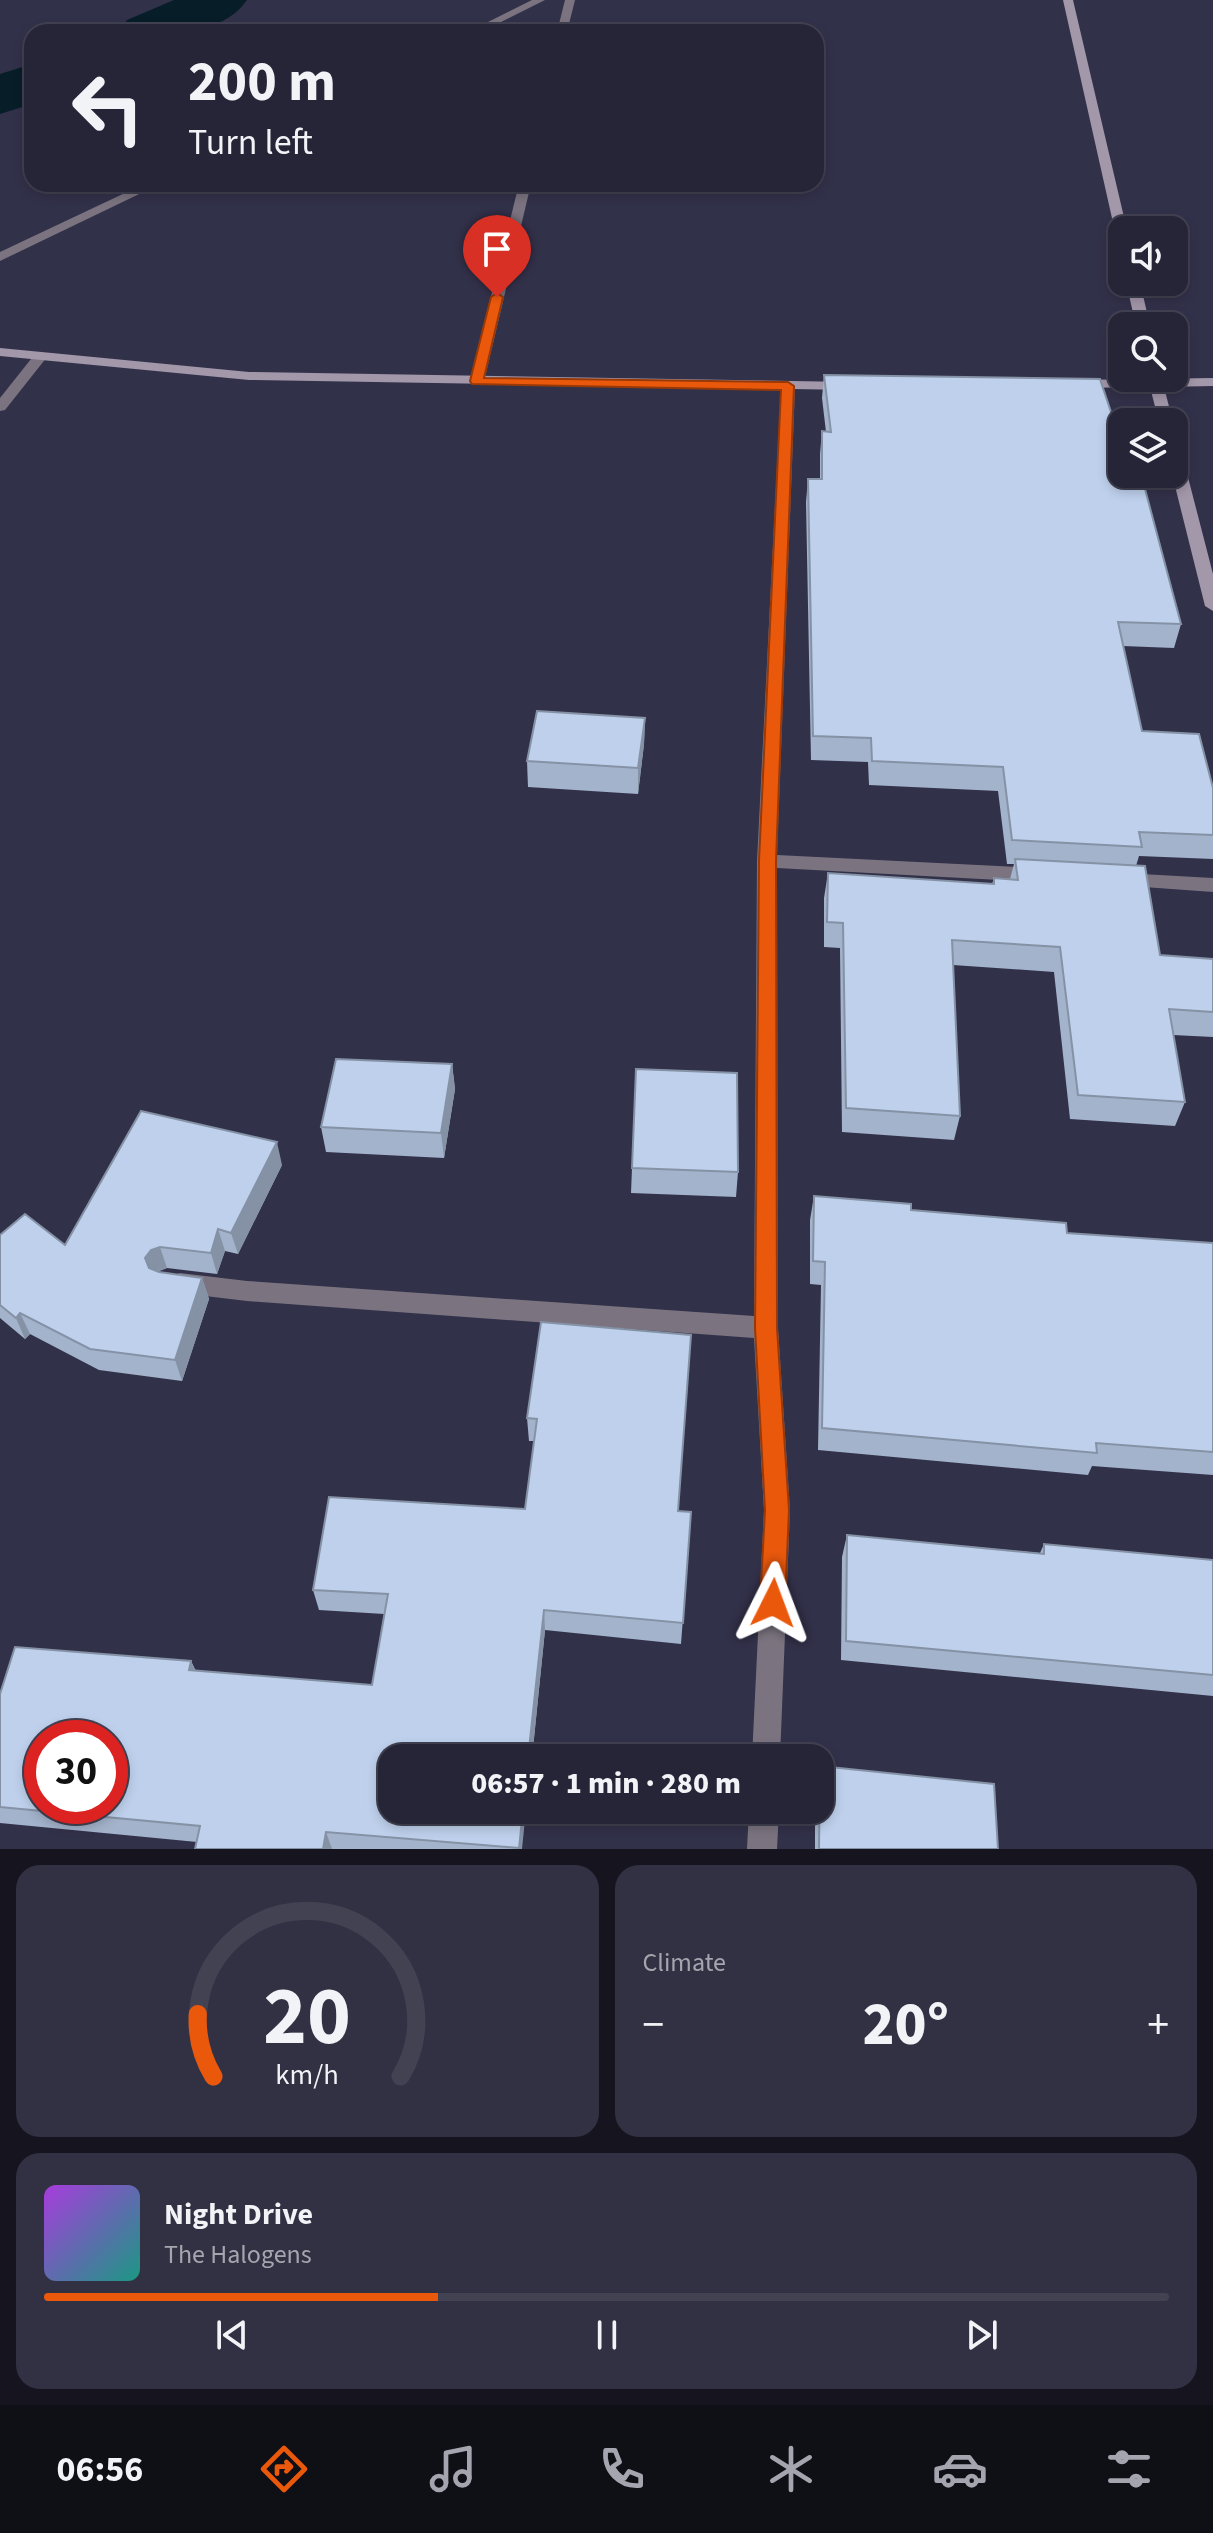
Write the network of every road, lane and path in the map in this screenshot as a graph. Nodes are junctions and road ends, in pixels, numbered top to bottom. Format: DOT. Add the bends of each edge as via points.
graph roads {
  1 [pos="540,0"];
  2 [pos="570,0"];
  3 [pos="1068,0"];
  4 [pos="490,24"];
  5 [pos="564,24"];
  6 [pos="137,192"];
  7 [pos="523,192"];
  8 [pos="1117,216"];
  9 [pos="0,257"];
  10 [pos="0,352"];
  11 [pos="40,357"];
  12 [pos="477,381"];
  13 [pos="1188,382"];
  14 [pos="1213,382"];
  15 [pos="1108,383"];
  16 [pos="1064,384"];
  17 [pos="788,386"];
  18 [pos="864,386"];
  19 [pos="0,407"];
  20 [pos="1183,488"];
  21 [pos="1213,606"];
  22 [pos="767,861"];
  23 [pos="1054,876"];
  24 [pos="1102,879"];
  25 [pos="1213,885"];
  26 [pos="167,1281"];
  27 [pos="766,1328"];
  28 [pos="767,1744"];
  29 [pos="763,1824"];
  30 [pos="762,1849"];
  1 -- 4 [label="street"];
  2 -- 5 [label="street"];
  3 -- 8 [label="street"];
  6 -- 9 [label="street"];
  7 -- 12 [label="street"];
  10 -- 11 [label="street"];
  11 -- 12 [label="street" via="249,376"];
  11 -- 19 [label="street"];
  12 -- 17 [label="street"];
  13 -- 14 [label="street"];
  15 -- 16 [label="street"];
  17 -- 18 [label="street"];
  17 -- 22 [label="street"];
  20 -- 21 [label="street"];
  22 -- 23 [label="street"];
  22 -- 27 [label="street"];
  24 -- 25 [label="street"];
  26 -- 27 [label="street"];
  27 -- 28 [label="street" via="777,1510"];
  29 -- 30 [label="street"];
}
